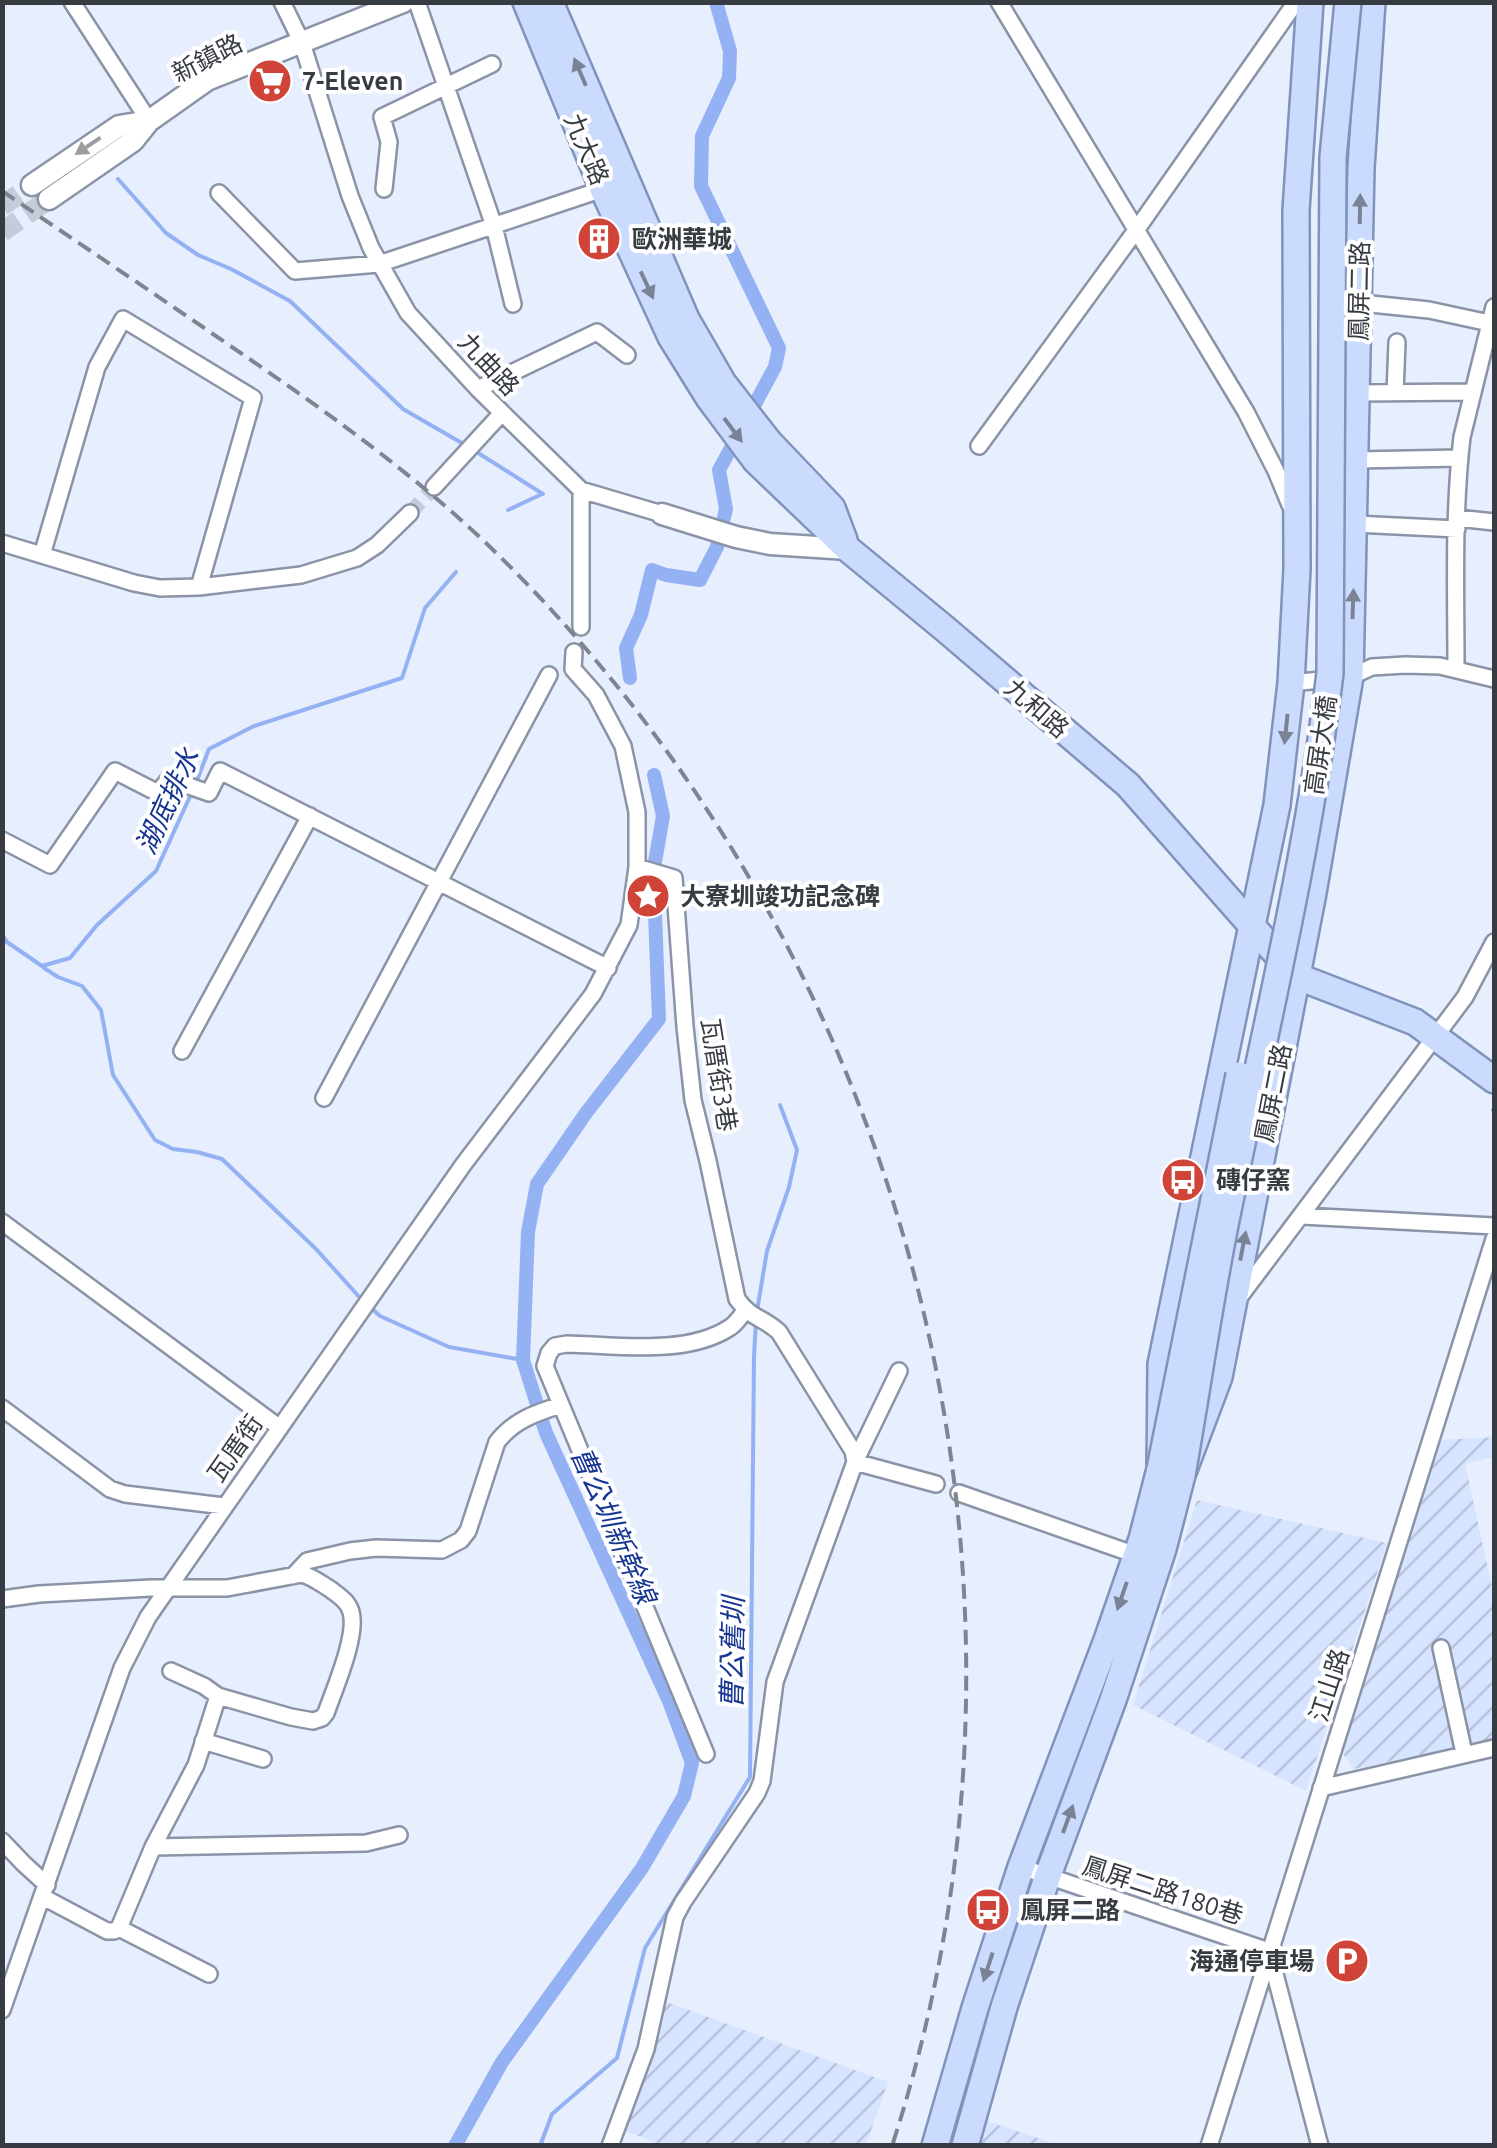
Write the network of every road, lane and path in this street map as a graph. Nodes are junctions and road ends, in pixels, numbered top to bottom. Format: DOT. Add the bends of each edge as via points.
graph roads {
  1 [pos="72,2"];
  2 [pos="282,2"];
  3 [pos="402,2"];
  4 [pos="417,2"];
  5 [pos="526,2"];
  6 [pos="550,2"];
  7 [pos="999,2"];
  8 [pos="1296,2"];
  9 [pos="1310,2"];
  10 [pos="1332,2"];
  11 [pos="1348,2"];
  12 [pos="1372,2"];
  13 [pos="302,43"];
  14 [pos="492,64"];
  15 [pos="447,86"];
  16 [pos="149,121"];
  17 [pos="32,185"];
  18 [pos="384,189"];
  19 [pos="603,189"];
  20 [pos="219,193"];
  21 [pos="48,200"];
  22 [pos="494,226"];
  23 [pos="1137,229"];
  24 [pos="379,264"];
  25 [pos="512,304"];
  26 [pos="1371,304"];
  27 [pos="1493,318"];
  28 [pos="1397,342"];
  29 [pos="627,354"];
  30 [pos="478,390"];
  31 [pos="716,390"];
  32 [pos="1473,392"];
  33 [pos="1357,393"];
  34 [pos="1395,393"];
  35 [pos="501,414"];
  36 [pos="978,446"];
  37 [pos="1460,458"];
  38 [pos="1356,460"];
  39 [pos="434,487"];
  40 [pos="581,490"];
  41 [pos="410,513"];
  42 [pos="662,514"];
  43 [pos="1296,520"];
  44 [pos="1494,522"];
  45 [pos="1355,524"];
  46 [pos="1457,524"];
  47 [pos="2,543"];
  48 [pos="848,549"];
  49 [pos="42,556"];
  50 [pos="199,587"];
  51 [pos="581,627"];
  52 [pos="574,652"];
  53 [pos="1456,669"];
  54 [pos="549,675"];
  55 [pos="1350,677"];
  56 [pos="1494,679"];
  57 [pos="1291,683"];
  58 [pos="310,816"];
  59 [pos="2,840"];
  60 [pos="638,867"];
  61 [pos="439,881"];
  62 [pos="1251,924"];
  63 [pos="1494,942"];
  64 [pos="608,968"];
  65 [pos="1296,976"];
  66 [pos="1434,1036"];
  67 [pos="182,1051"];
  68 [pos="1494,1080"];
  69 [pos="324,1098"];
  70 [pos="1302,1216"];
  71 [pos="2,1222"];
  72 [pos="1494,1226"];
  73 [pos="1494,1239"];
  74 [pos="1230,1309"];
  75 [pos="749,1314"];
  76 [pos="899,1371"];
  77 [pos="557,1406"];
  78 [pos="2,1408"];
  79 [pos="280,1428"];
  80 [pos="855,1462"];
  81 [pos="1171,1472"];
  82 [pos="936,1484"];
  83 [pos="959,1494"];
  84 [pos="224,1506"];
  85 [pos="1136,1555"];
  86 [pos="293,1576"];
  87 [pos="167,1588"];
  88 [pos="2,1599"];
  89 [pos="1441,1648"];
  90 [pos="171,1671"];
  91 [pos="218,1696"];
  92 [pos="204,1741"];
  93 [pos="1494,1748"];
  94 [pos="1464,1753"];
  95 [pos="706,1754"];
  96 [pos="263,1759"];
  97 [pos="1321,1788"];
  98 [pos="399,1834"];
  99 [pos="2,1841"];
  100 [pos="154,1847"];
  101 [pos="1021,1867"];
  102 [pos="1047,1878"];
  103 [pos="45,1891"];
  104 [pos="118,1928"];
  105 [pos="1269,1951"];
  106 [pos="210,1974"];
  107 [pos="2,2010"];
  108 [pos="610,2146"];
  109 [pos="935,2146"];
  110 [pos="965,2146"];
  111 [pos="1209,2146"];
  112 [pos="1320,2146"];
  1 -- 16 [label="street"];
  2 -- 13 [label="street, 九曲路"];
  3 -- 13 [label="street, 新鎮路"];
  4 -- 15 [label="street"];
  5 -- 19 [label="main road, 九大路"];
  31 -- 6 [label="main road, 九大路, one-way"];
  7 -- 23 [label="street, 鳳屏二路"];
  8 -- 23 [label="street"];
  9 -- 43 [label="main road, 鳳屏二路" via="1296,210"];
  10 -- 81 [label="main road, 高屏大橋, bridge" via="1315,217 1313,674 1292,826 1208,1220"];
  11 -- 81 [label="main road, 高屏大橋, bridge" via="1333,172 1328,689 1306,833"];
  33 -- 12 [label="main road, 鳳屏二路, one-way" via="1360,168"];
  13 -- 16 [label="street, 新鎮路" via="207,80"];
  13 -- 24 [label="street, 九曲路" via="350,196"];
  14 -- 15 [label="street"];
  15 -- 18 [label="street" via="382,117 388,142"];
  15 -- 22 [label="street"];
  16 -- 17 [label="street, 新鎮路, one-way" via="119,126"];
  16 -- 21 [label="street, 新鎮路" via="133,141"];
  19 -- 22 [label="street"];
  19 -- 31 [label="main road, 九大路, one-way" via="671,337"];
  20 -- 24 [label="street" via="295,270"];
  22 -- 24 [label="street"];
  22 -- 25 [label="street"];
  23 -- 36 [label="street"];
  23 -- 43 [label="street, 鳳屏二路" via="1246,412"];
  24 -- 30 [label="street, 九曲路" via="408,313"];
  26 -- 27 [label="street"];
  27 -- 32 [label="street"];
  28 -- 34 [label="street"];
  29 -- 30 [label="street" via="597,332"];
  30 -- 35 [label="street, 九曲路"];
  31 -- 48 [label="main road, 九和路"];
  32 -- 34 [label="street"];
  32 -- 37 [label="street"];
  33 -- 34 [label="street"];
  33 -- 38 [label="main road, 鳳屏二路"];
  35 -- 39 [label="street"];
  35 -- 40 [label="street, 九曲路"];
  37 -- 38 [label="street"];
  37 -- 46 [label="street"];
  38 -- 45 [label="main road, 鳳屏二路"];
  40 -- 42 [label="street, 九曲路"];
  40 -- 51 [label="street"];
  41 -- 50 [label="street" via="357,558 301,575"];
  42 -- 48 [label="street, 九曲路" via="770,544"];
  43 -- 57 [label="main road, 鳳屏二路"];
  44 -- 46 [label="street"];
  45 -- 46 [label="street"];
  55 -- 45 [label="main road, 鳳屏二路, one-way"];
  46 -- 53 [label="street"];
  47 -- 49 [label="street"];
  48 -- 62 [label="main road, 九和路" via="1128,785"];
  49 -- 50 [label="street" via="134,584"];
  49 -- 50 [label="street" via="98,367 123,320 253,398"];
  52 -- 60 [label="street, 瓦厝街" via="573,670 596,694 623,746 637,812"];
  53 -- 55 [label="street" via="1372,667"];
  53 -- 56 [label="street"];
  54 -- 61 [label="street"];
  55 -- 57 [label="street"];
  55 -- 65 [label="main road, 鳳屏二路"];
  57 -- 62 [label="main road, 鳳屏二路, one-way" via="1277,805"];
  58 -- 59 [label="street" via="220,770 208,793 169,779 158,792 115,771 50,865"];
  58 -- 61 [label="street"];
  58 -- 67 [label="street"];
  60 -- 64 [label="street, 瓦厝街" via="629,925"];
  60 -- 75 [label="street, 瓦厝街3巷" via="674,878 693,1100 736,1299"];
  61 -- 64 [label="street"];
  61 -- 69 [label="street"];
  62 -- 65 [label="main road, 九和路"];
  62 -- 81 [label="main road, 鳳屏二路" via="1161,1364"];
  63 -- 66 [label="street" via="1465,997"];
  64 -- 79 [label="street, 瓦厝街"];
  65 -- 66 [label="main road" via="1416,1022"];
  74 -- 65 [label="main road, 鳳屏二路, one-way"];
  66 -- 68 [label="main road"];
  66 -- 70 [label="street"];
  70 -- 72 [label="street"];
  70 -- 74 [label="street"];
  71 -- 79 [label="street"];
  73 -- 97 [label="street, 江山路"];
  74 -- 81 [label="main road, 鳳屏二路" via="1218,1376"];
  75 -- 77 [label="street" via="706,1338 658,1348 555,1346 545,1366"];
  75 -- 80 [label="street" via="780,1332"];
  76 -- 80 [label="street"];
  77 -- 86 [label="street" via="512,1424 497,1442 461,1540 442,1550 350,1551 307,1561"];
  77 -- 95 [label="street"];
  78 -- 84 [label="street" via="110,1490"];
  79 -- 84 [label="street, 瓦厝街"];
  80 -- 82 [label="street"];
  80 -- 108 [label="street" via="775,1682 762,1781 675,1917 646,2049"];
  81 -- 85 [label="main road, 鳳屏二路"];
  102 -- 81 [label="main road, 鳳屏二路, one-way" via="1164,1549"];
  83 -- 85 [label="street"];
  84 -- 87 [label="street, 瓦厝街"];
  85 -- 101 [label="main road, 鳳屏二路, one-way"];
  86 -- 87 [label="street" via="228,1588"];
  86 -- 91 [label="street" via="312,1577 350,1609 347,1653 326,1713 313,1721 290,1718"];
  87 -- 88 [label="street"];
  87 -- 103 [label="street, 瓦厝街" via="122,1668"];
  89 -- 94 [label="street"];
  90 -- 91 [label="street"];
  91 -- 92 [label="street"];
  92 -- 96 [label="street"];
  92 -- 100 [label="street"];
  93 -- 94 [label="street"];
  94 -- 97 [label="street"];
  97 -- 105 [label="street, 江山路"];
  98 -- 100 [label="street" via="366,1843"];
  99 -- 103 [label="street"];
  100 -- 104 [label="street"];
  101 -- 102 [label="street, 鳳屏二路180巷"];
  101 -- 109 [label="main road, 鳳屏二路, one-way"];
  102 -- 105 [label="street, 鳳屏二路180巷"];
  102 -- 110 [label="main road, 鳳屏二路"];
  103 -- 104 [label="street" via="108,1930"];
  103 -- 107 [label="street, 瓦厝街"];
  104 -- 106 [label="street"];
  105 -- 111 [label="street, 江山路"];
  105 -- 112 [label="street"];
}
